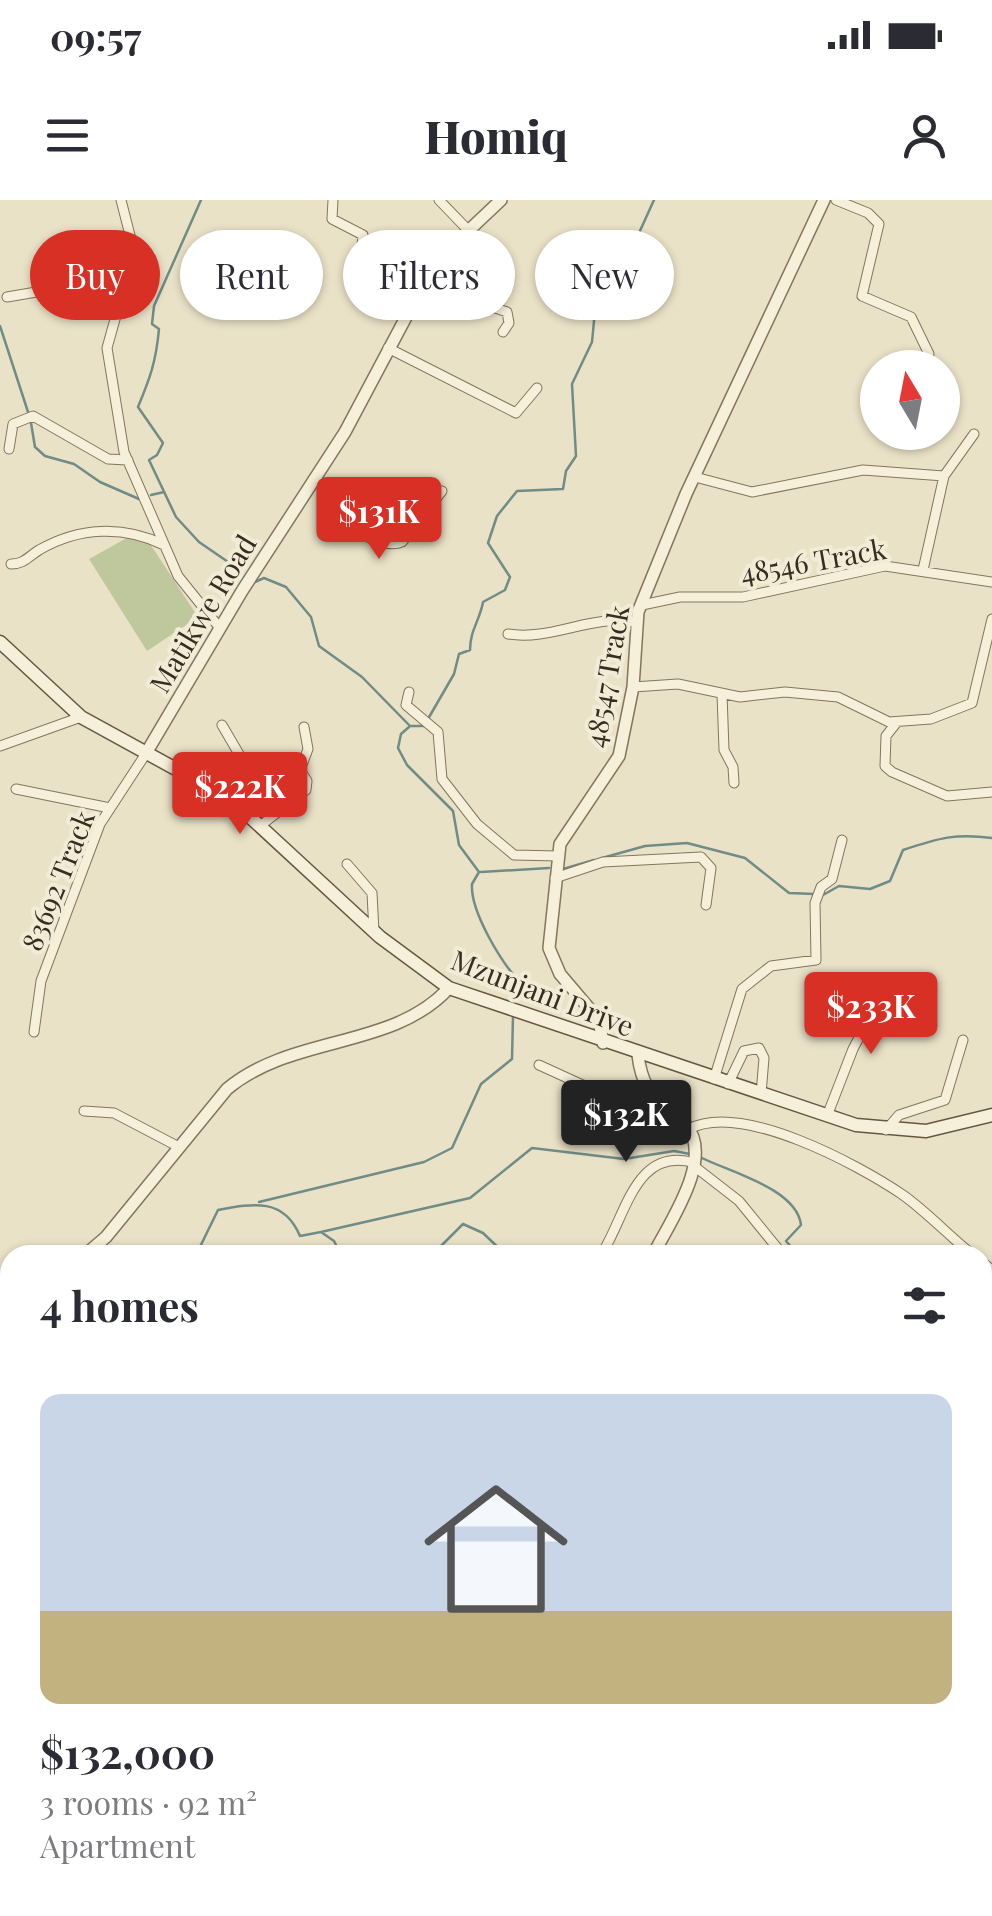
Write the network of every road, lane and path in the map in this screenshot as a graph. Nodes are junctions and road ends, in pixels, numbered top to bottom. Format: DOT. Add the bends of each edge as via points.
graph roads {
  1 [pos="121,200"];
  2 [pos="333,200"];
  3 [pos="439,200"];
  4 [pos="501,200"];
  5 [pos="824,200"];
  6 [pos="836,200"];
  7 [pos="129,230"];
  8 [pos="355,230"];
  9 [pos="468,230"];
  10 [pos="30,293"];
  11 [pos="7,297"];
  12 [pos="116,320"];
  13 [pos="403,320"];
  14 [pos="508,320"];
  15 [pos="503,332"];
  16 [pos="388,348"];
  17 [pos="926,350"];
  18 [pos="537,388"];
  19 [pos="974,434"];
  20 [pos="9,448"];
  21 [pos="128,460"];
  22 [pos="944,476"];
  23 [pos="695,477"];
  24 [pos="316,480"];
  25 [pos="442,491"];
  26 [pos="164,545"];
  27 [pos="10,564"];
  28 [pos="924,570"];
  29 [pos="992,582"];
  30 [pos="642,605"];
  31 [pos="992,619"];
  32 [pos="635,622"];
  33 [pos="219,628"];
  34 [pos="508,634"];
  35 [pos="0,642"];
  36 [pos="633,687"];
  37 [pos="409,692"];
  38 [pos="722,694"];
  39 [pos="81,717"];
  40 [pos="897,722"];
  41 [pos="222,725"];
  42 [pos="304,727"];
  43 [pos="0,746"];
  44 [pos="145,755"];
  45 [pos="734,783"];
  46 [pos="16,789"];
  47 [pos="992,792"];
  48 [pos="110,808"];
  49 [pos="265,822"];
  50 [pos="842,840"];
  51 [pos="558,856"];
  52 [pos="347,864"];
  53 [pos="555,878"];
  54 [pos="706,905"];
  55 [pos="374,932"];
  56 [pos="886,984"];
  57 [pos="448,988"];
  58 [pos="34,1032"];
  59 [pos="963,1040"];
  60 [pos="603,1043"];
  61 [pos="638,1055"];
  62 [pos="538,1066"];
  63 [pos="721,1082"];
  64 [pos="761,1095"];
  65 [pos="659,1103"];
  66 [pos="84,1111"];
  67 [pos="992,1115"];
  68 [pos="827,1116"];
  69 [pos="689,1129"];
  70 [pos="886,1130"];
  71 [pos="179,1146"];
  72 [pos="694,1164"];
  73 [pos="97,1245"];
  74 [pos="607,1245"];
  75 [pos="658,1245"];
  76 [pos="775,1245"];
  77 [pos="961,1245"];
  1 -- 7 [label="street"];
  2 -- 8 [label="street" via="332,220"];
  3 -- 9 [label="street"];
  4 -- 9 [label="street, Matikwe Road"];
  5 -- 23 [label="street, 48547 Track"];
  6 -- 17 [label="street" via="878,224 862,296 911,317"];
  10 -- 11 [label="street"];
  12 -- 21 [label="street" via="107,348"];
  13 -- 16 [label="street, Matikwe Road"];
  14 -- 15 [label="street"];
  16 -- 18 [label="street" via="516,413"];
  16 -- 24 [label="street, Matikwe Road"];
  19 -- 22 [label="street"];
  20 -- 21 [label="street" via="13,424 33,416 108,459"];
  21 -- 26 [label="street"];
  22 -- 23 [label="street" via="862,470 757,492"];
  22 -- 28 [label="street"];
  23 -- 30 [label="street, 48547 Track"];
  24 -- 25 [label="street" via="330,488 350,525 388,545 402,542"];
  24 -- 33 [label="street, Matikwe Road"];
  26 -- 27 [label="street" via="126,530 100,531"];
  26 -- 33 [label="street" via="185,587"];
  28 -- 29 [label="street, 48546 Track"];
  28 -- 30 [label="street, 48546 Track" via="886,566 743,597"];
  30 -- 32 [label="street, 48547 Track"];
  31 -- 40 [label="street" via="972,703 931,719"];
  32 -- 34 [label="street" via="609,619"];
  32 -- 36 [label="street, 48547 Track"];
  33 -- 44 [label="street, Matikwe Road"];
  35 -- 39 [label="main road, Mzunjani Drive"];
  36 -- 38 [label="street" via="678,684"];
  36 -- 51 [label="street, 48547 Track" via="619,756 601,790 564,833"];
  37 -- 51 [label="street" via="406,705 439,735 442,779 477,824 514,854"];
  38 -- 40 [label="street" via="838,697 879,720"];
  38 -- 45 [label="street" via="724,750"];
  39 -- 43 [label="street"];
  39 -- 44 [label="main road, Mzunjani Drive"];
  40 -- 47 [label="street" via="884,747 892,772 950,797"];
  41 -- 49 [label="street" via="267,802"];
  42 -- 49 [label="street" via="308,749 300,770 307,788"];
  44 -- 48 [label="street, 83692 Track"];
  44 -- 49 [label="main road, Mzunjani Drive"];
  46 -- 48 [label="street"];
  48 -- 58 [label="street, 83692 Track" via="42,981"];
  49 -- 55 [label="main road, Mzunjani Drive"];
  50 -- 63 [label="street" via="832,879 815,903 816,960 771,966 742,989"];
  51 -- 53 [label="street, 48547 Track"];
  52 -- 55 [label="street" via="372,893"];
  53 -- 54 [label="street" via="603,862 701,857 710,868"];
  53 -- 60 [label="street, 48547 Track" via="552,959 599,1020"];
  55 -- 57 [label="main road, Mzunjani Drive"];
  56 -- 68 [label="street"];
  57 -- 60 [label="main road, Mzunjani Drive"];
  57 -- 71 [label="street" via="414,1018 273,1058 247,1072"];
  59 -- 70 [label="street" via="945,1100 899,1115"];
  60 -- 61 [label="main road, Mzunjani Drive"];
  61 -- 63 [label="main road, Mzunjani Drive"];
  61 -- 65 [label="street" via="643,1083"];
  62 -- 65 [label="street" via="633,1108"];
  63 -- 64 [label="main road, Mzunjani Drive"];
  63 -- 64 [label="street" via="744,1052 759,1048"];
  64 -- 68 [label="main road, Mzunjani Drive"];
  65 -- 69 [label="street"];
  66 -- 71 [label="street" via="109,1111"];
  67 -- 70 [label="main road, Mzunjani Drive" via="926,1131"];
  68 -- 70 [label="main road, Mzunjani Drive"];
  69 -- 72 [label="street"];
  69 -- 77 [label="street" via="746,1126 819,1148 899,1192"];
  71 -- 73 [label="street"];
  72 -- 74 [label="street" via="670,1158 648,1168"];
  72 -- 75 [label="street"];
  72 -- 76 [label="street" via="740,1201"];
}
